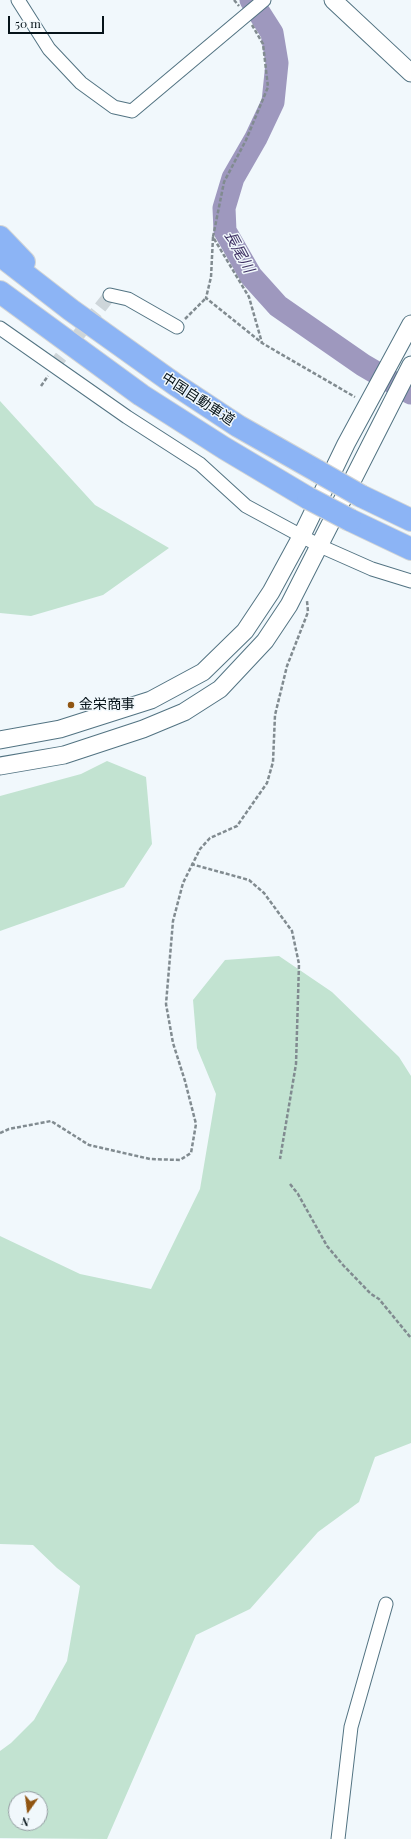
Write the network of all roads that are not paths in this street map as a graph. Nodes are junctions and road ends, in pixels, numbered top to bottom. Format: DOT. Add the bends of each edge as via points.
graph roads {
  1 [pos="18,0"];
  2 [pos="264,0"];
  3 [pos="333,0"];
  4 [pos="411,74"];
  5 [pos="0,237"];
  6 [pos="0,255"];
  7 [pos="0,292"];
  8 [pos="110,295"];
  9 [pos="0,306"];
  10 [pos="71,310"];
  11 [pos="411,324"];
  12 [pos="178,327"];
  13 [pos="0,328"];
  14 [pos="408,376"];
  15 [pos="141,395"];
  16 [pos="411,520"];
  17 [pos="302,535"];
  18 [pos="320,546"];
  19 [pos="411,550"];
  20 [pos="411,581"];
  21 [pos="0,740"];
  22 [pos="0,766"];
  23 [pos="386,1604"];
  24 [pos="338,1839"];
  1 -- 2 [label="street" via="49,49 81,83 114,107 132,111"];
  3 -- 4 [label="street"];
  5 -- 10 [label="highway"];
  6 -- 10 [label="highway, 中国自動車道"];
  7 -- 15 [label="highway, 中国自動車道"];
  8 -- 12 [label="street" via="128,299"];
  9 -- 15 [label="highway" via="28,327"];
  10 -- 16 [label="highway, 中国自動車道, bridge" via="238,426 361,496"];
  11 -- 17 [label="street" via="367,404"];
  13 -- 17 [label="street" via="120,413 200,464 246,506"];
  14 -- 18 [label="street" via="384,417"];
  15 -- 19 [label="highway, 中国自動車道, bridge" via="308,498"];
  17 -- 18 [label="street"];
  17 -- 21 [label="street" via="271,592 245,631 203,672 151,700 60,729"];
  18 -- 20 [label="street" via="372,569"];
  18 -- 22 [label="street" via="289,605 265,641 220,689 184,712 143,729 64,755"];
  23 -- 24 [label="street" via="351,1727"];
}
